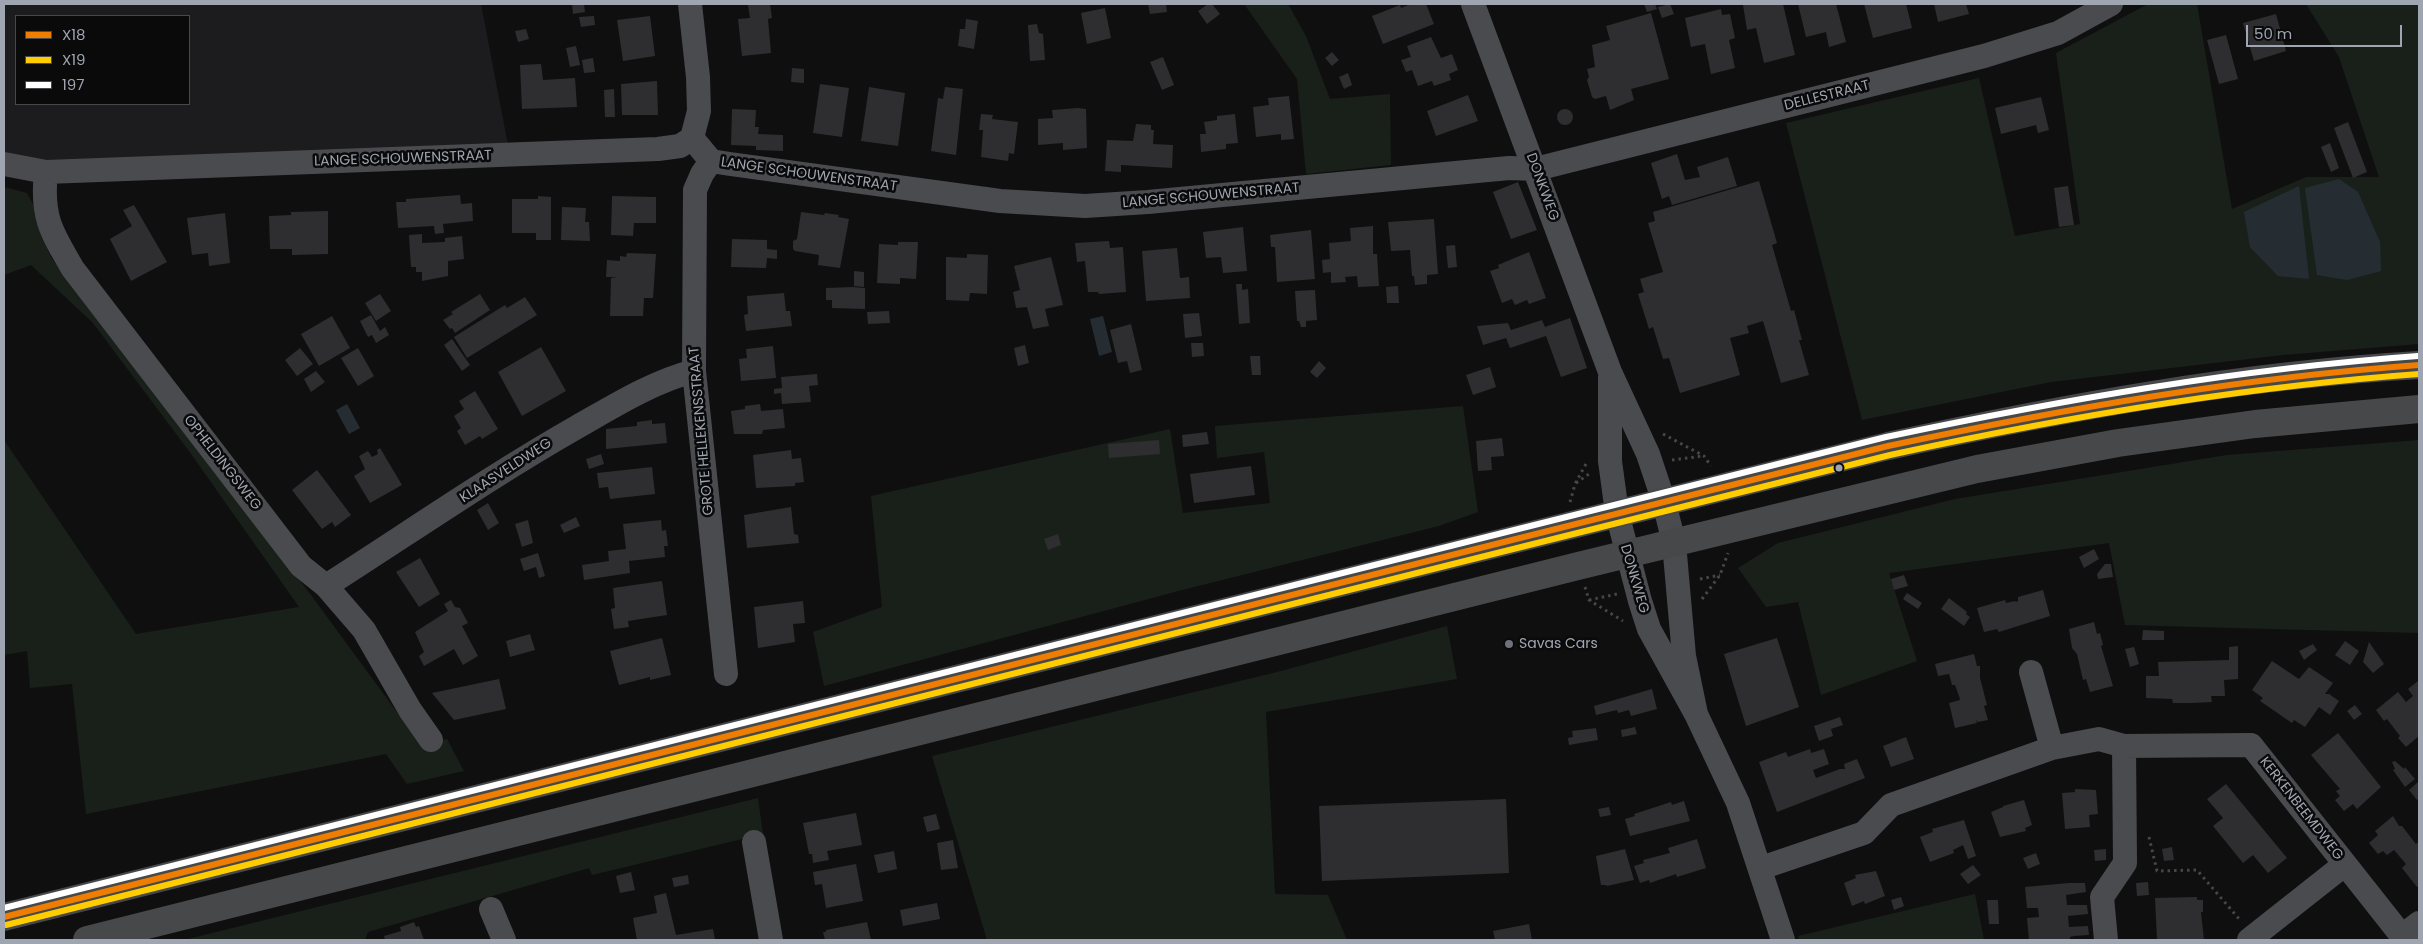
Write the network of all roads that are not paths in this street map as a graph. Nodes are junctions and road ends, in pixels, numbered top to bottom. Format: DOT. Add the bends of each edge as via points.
graph roads {
  1 [pos="690,4"];
  2 [pos="1473,4"];
  3 [pos="2112,4"];
  4 [pos="692,138"];
  5 [pos="711,161"];
  6 [pos="4,164"];
  7 [pos="1536,169"];
  8 [pos="46,172"];
  9 [pos="2419,365"];
  10 [pos="694,371"];
  11 [pos="1610,372"];
  12 [pos="2419,409"];
  13 [pos="1664,502"];
  14 [pos="1617,513"];
  15 [pos="1674,543"];
  16 [pos="1626,556"];
  17 [pos="326,586"];
  18 [pos="2031,672"];
  19 [pos="726,674"];
  20 [pos="1696,714"];
  21 [pos="431,740"];
  22 [pos="2124,746"];
  23 [pos="2052,748"];
  24 [pos="754,842"];
  25 [pos="2344,865"];
  26 [pos="1761,868"];
  27 [pos="491,909"];
  28 [pos="4,917"];
  29 [pos="2409,933"];
  30 [pos="2252,938"];
  31 [pos="87,940"];
  32 [pos="504,940"];
  33 [pos="772,940"];
  34 [pos="1783,940"];
  35 [pos="2106,940"];
  1 -- 4 [label="street" via="699,111"];
  2 -- 7 [label="street, DONKWEG"];
  3 -- 7 [label="street, DELLESTRAAT" via="2058,33 1984,56"];
  4 -- 5 [label="street, LANGE SCHOUWENSTRAAT"];
  4 -- 8 [label="street, LANGE SCHOUWENSTRAAT" via="680,146 666,149"];
  5 -- 7 [label="street, LANGE SCHOUWENSTRAAT" via="1000,201 1085,206 1158,202 1508,168"];
  5 -- 10 [label="street, GROTE HELLEKENSSTRAAT" via="695,190"];
  6 -- 8 [label="street, LANGE SCHOUWENSTRAAT"];
  7 -- 11 [label="street, DONKWEG"];
  8 -- 17 [label="street, OPHELDINGSWEG" via="43,198 53,235 73,269 301,566"];
  9 -- 13 [label="highway" via="2200,387 2035,414 1888,446"];
  10 -- 17 [label="street, KLAASVELDWEG" via="672,377 604,411"];
  10 -- 19 [label="street, GROTE HELLEKENSSTRAAT"];
  11 -- 13 [label="street, DONKWEG" via="1648,454"];
  11 -- 14 [label="street, DONKWEG" via="1610,461"];
  12 -- 15 [label="highway" via="2255,424 2118,443 1977,469"];
  13 -- 14 [label="highway"];
  13 -- 15 [label="street, DONKWEG"];
  14 -- 16 [label="street, DONKWEG"];
  14 -- 28 [label="highway"];
  15 -- 16 [label="highway"];
  15 -- 20 [label="street, DONKWEG" via="1684,656"];
  16 -- 20 [label="street, DONKWEG" via="1649,629"];
  16 -- 31 [label="highway"];
  17 -- 21 [label="street, OPHELDINGSWEG" via="364,630"];
  18 -- 23 [label="street"];
  20 -- 26 [label="street, DONKWEG" via="1738,803"];
  22 -- 23 [label="street, KERKENBEEMDWEG" via="2100,739"];
  22 -- 25 [label="street, KERKENBEEMDWEG" via="2251,745"];
  22 -- 35 [label="street" via="2125,862 2102,897"];
  23 -- 26 [label="street, KERKENBEEMDWEG" via="1891,805 1864,833"];
  24 -- 33 [label="street"];
  25 -- 29 [label="street, KERKENBEEMDWEG"];
  25 -- 30 [label="street"];
  26 -- 34 [label="street, DONKWEG"];
  27 -- 32 [label="street"];
}
